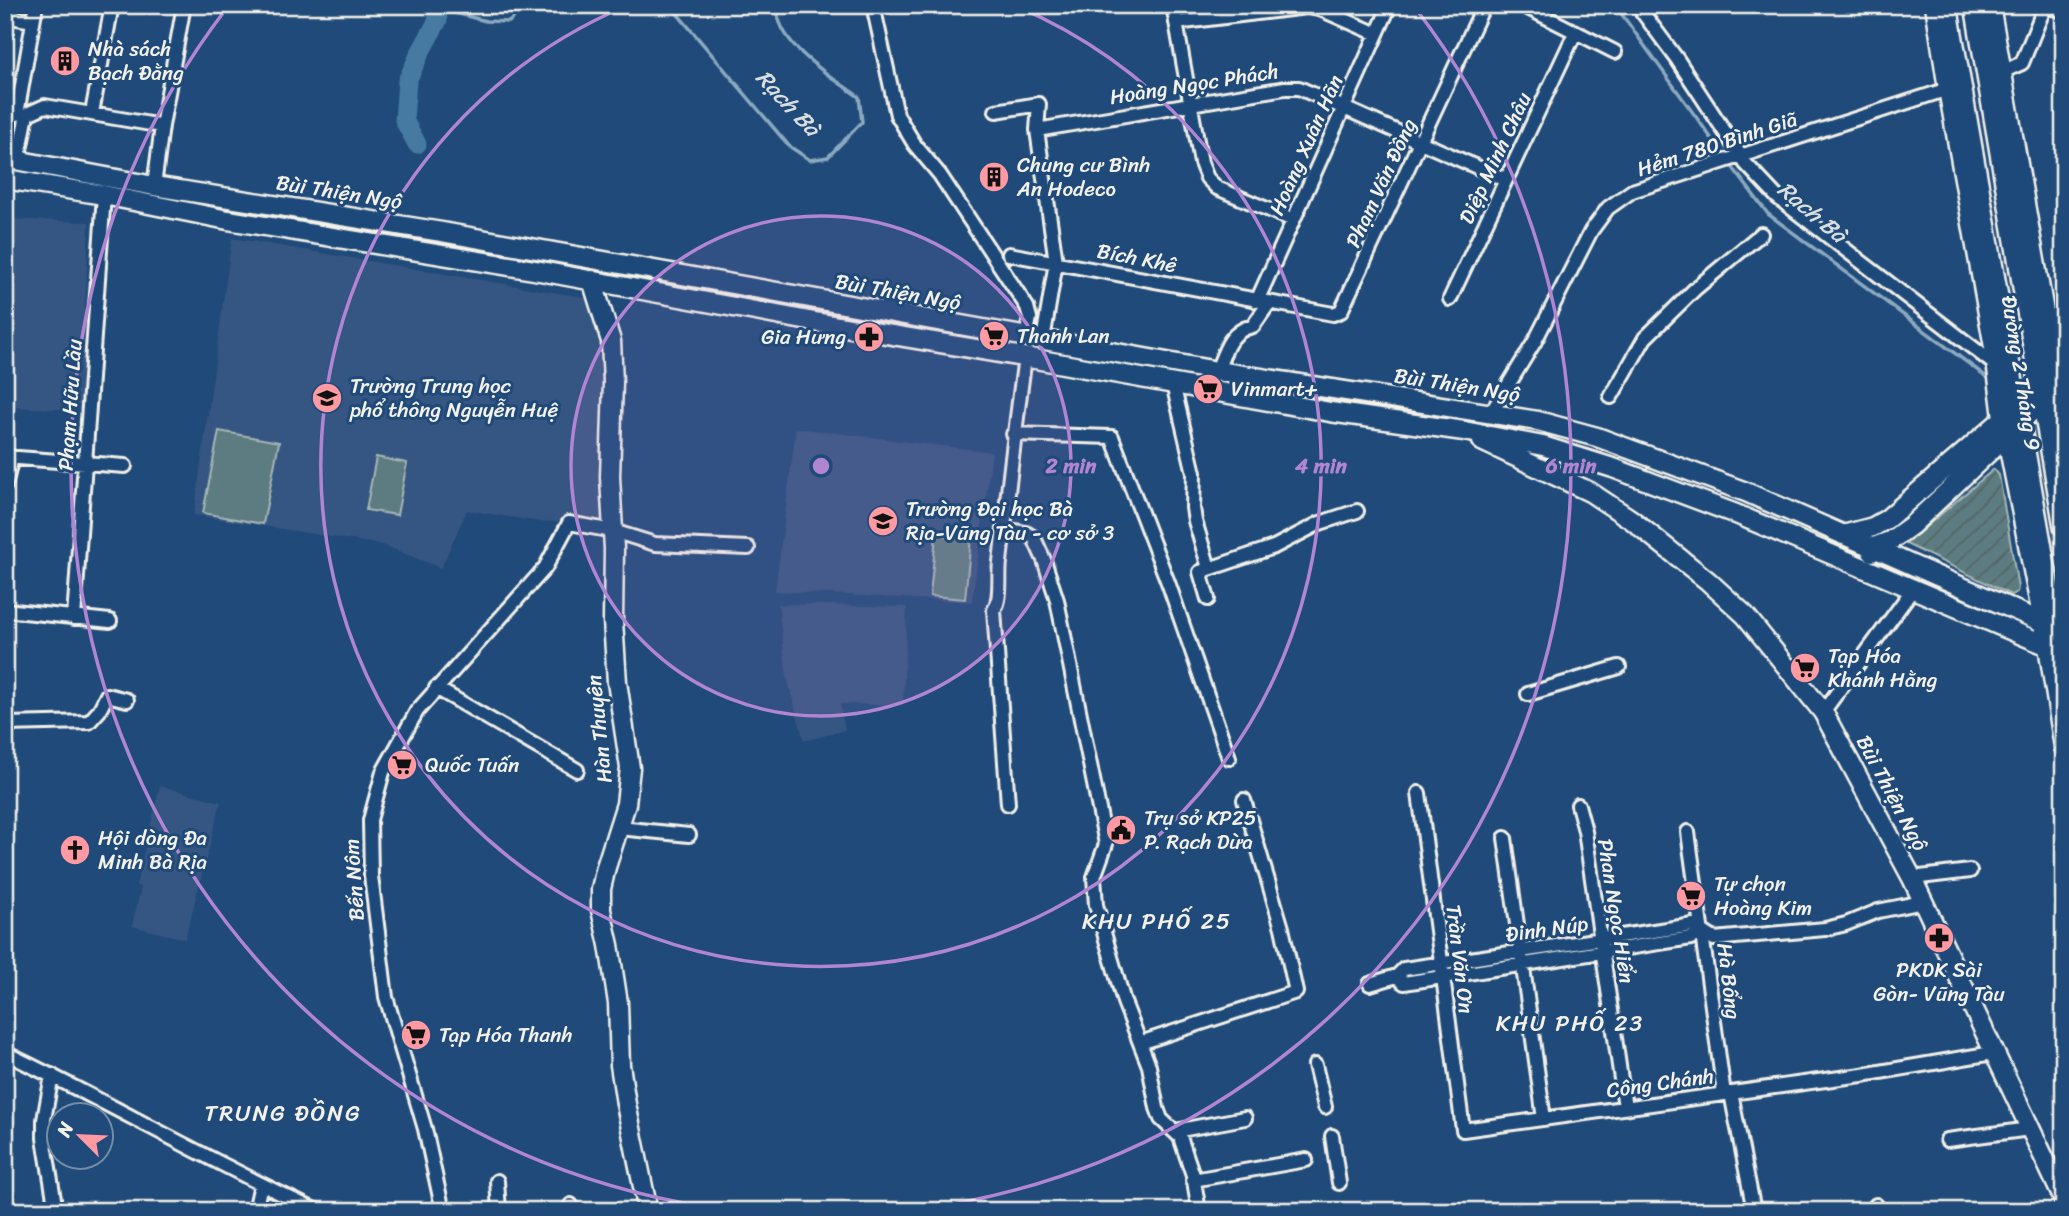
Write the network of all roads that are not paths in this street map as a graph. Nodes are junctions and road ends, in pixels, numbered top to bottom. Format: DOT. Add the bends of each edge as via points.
graph roads {
  1 [pos="36,5"];
  2 [pos="112,5"];
  3 [pos="184,5"];
  4 [pos="873,5"];
  5 [pos="1173,5"];
  6 [pos="1391,5"];
  7 [pos="1485,5"];
  8 [pos="1522,5"];
  9 [pos="1637,5"];
  10 [pos="1935,5"];
  11 [pos="2064,11"];
  12 [pos="1984,14"];
  13 [pos="5,16"];
  14 [pos="1946,18"];
  15 [pos="33,21"];
  16 [pos="1176,23"];
  17 [pos="1575,33"];
  18 [pos="1377,34"];
  19 [pos="1615,52"];
  20 [pos="2002,72"];
  21 [pos="1948,89"];
  22 [pos="1191,103"];
  23 [pos="1345,107"];
  24 [pos="996,111"];
  25 [pos="16,113"];
  26 [pos="92,113"];
  27 [pos="162,126"];
  28 [pos="1037,130"];
  29 [pos="1422,141"];
  30 [pos="1741,156"];
  31 [pos="12,160"];
  32 [pos="10,180"];
  33 [pos="1506,180"];
  34 [pos="154,186"];
  35 [pos="104,195"];
  36 [pos="363,219"];
  37 [pos="1293,220"];
  38 [pos="1761,234"];
  39 [pos="360,243"];
  40 [pos="1009,254"];
  41 [pos="1056,262"];
  42 [pos="648,270"];
  43 [pos="592,280"];
  44 [pos="644,290"];
  45 [pos="1450,299"];
  46 [pos="1263,302"];
  47 [pos="1035,338"];
  48 [pos="1033,359"];
  49 [pos="1998,367"];
  50 [pos="1217,371"];
  51 [pos="1173,384"];
  52 [pos="2053,384"];
  53 [pos="1611,397"];
  54 [pos="1490,413"];
  55 [pos="2011,421"];
  56 [pos="2064,424"];
  57 [pos="1464,431"];
  58 [pos="1013,434"];
  59 [pos="8,457"];
  60 [pos="85,463"];
  61 [pos="125,466"];
  62 [pos="5,486"];
  63 [pos="1357,511"];
  64 [pos="2064,527"];
  65 [pos="1004,529"];
  66 [pos="613,531"];
  67 [pos="1843,534"];
  68 [pos="1874,547"];
  69 [pos="748,548"];
  70 [pos="1834,555"];
  71 [pos="1209,568"];
  72 [pos="1865,568"];
  73 [pos="1913,589"];
  74 [pos="1208,599"];
  75 [pos="5,610"];
  76 [pos="74,618"];
  77 [pos="110,621"];
  78 [pos="2042,622"];
  79 [pos="2048,646"];
  80 [pos="1619,667"];
  81 [pos="2064,674"];
  82 [pos="436,688"];
  83 [pos="1528,694"];
  84 [pos="127,700"];
  85 [pos="1823,712"];
  86 [pos="5,724"];
  87 [pos="2064,747"];
  88 [pos="1229,758"];
  89 [pos="576,770"];
  90 [pos="1419,793"];
  91 [pos="1244,800"];
  92 [pos="1008,804"];
  93 [pos="1578,805"];
  94 [pos="619,828"];
  95 [pos="1688,832"];
  96 [pos="689,835"];
  97 [pos="1505,838"];
  98 [pos="1970,872"];
  99 [pos="1912,878"];
  100 [pos="1923,902"];
  101 [pos="1703,932"];
  102 [pos="1602,947"];
  103 [pos="1522,958"];
  104 [pos="1442,970"];
  105 [pos="1370,984"];
  106 [pos="1140,1042"];
  107 [pos="5,1053"];
  108 [pos="1993,1054"];
  109 [pos="1315,1065"];
  110 [pos="52,1075"];
  111 [pos="1728,1093"];
  112 [pos="1325,1107"];
  113 [pos="1625,1107"];
  114 [pos="1245,1118"];
  115 [pos="1544,1119"];
  116 [pos="2030,1129"];
  117 [pos="1463,1130"];
  118 [pos="1175,1131"];
  119 [pos="1332,1136"];
  120 [pos="1947,1140"];
  121 [pos="1306,1160"];
  122 [pos="1194,1180"];
  123 [pos="497,1181"];
  124 [pos="1339,1183"];
  125 [pos="261,1184"];
  126 [pos="2064,1200"];
  127 [pos="57,1211"];
  128 [pos="255,1211"];
  129 [pos="317,1211"];
  130 [pos="443,1211"];
  131 [pos="499,1211"];
  132 [pos="648,1211"];
  133 [pos="1199,1211"];
  134 [pos="1754,1211"];
  1 -- 15 [label="street"];
  2 -- 26 [label="street"];
  3 -- 27 [label="street"];
  4 -- 47 [label="street" via="897,116 1027,307"];
  5 -- 16 [label="street"];
  6 -- 18 [label="street, Hoàng Xuân Hãn"];
  7 -- 29 [label="street, Phạm Văn Đồng"];
  8 -- 17 [label="street"];
  9 -- 30 [label="street"];
  10 -- 14 [label="main road, Đường 2 Tháng 9"];
  11 -- 20 [label="street" via="2045,6 2022,63"];
  12 -- 20 [label="main road, Đường 2 Tháng 9"];
  12 -- 52 [label="main road, Đường 2 Tháng 9"];
  13 -- 15 [label="street"];
  14 -- 21 [label="main road, Đường 2 Tháng 9"];
  14 -- 55 [label="main road, Đường 2 Tháng 9"];
  15 -- 25 [label="street"];
  16 -- 18 [label="street" via="1307,7"];
  16 -- 22 [label="street"];
  17 -- 19 [label="street"];
  17 -- 33 [label="street, Diệp Minh Châu"];
  18 -- 23 [label="street, Hoàng Xuân Hãn"];
  20 -- 52 [label="main road, Đường 2 Tháng 9"];
  21 -- 30 [label="street, Hẻm 780 Bình Giã"];
  21 -- 49 [label="main road, Đường 2 Tháng 9"];
  22 -- 23 [label="street, Hoàng Ngọc Phách" via="1298,88"];
  22 -- 28 [label="street, Hoàng Ngọc Phách"];
  22 -- 37 [label="street" via="1200,163 1207,178 1217,188"];
  23 -- 29 [label="street, Hoàng Ngọc Phách"];
  23 -- 37 [label="street, Hoàng Xuân Hãn"];
  24 -- 28 [label="street" via="1039,104"];
  25 -- 26 [label="street" via="45,106"];
  25 -- 31 [label="street"];
  26 -- 27 [label="street"];
  27 -- 34 [label="street"];
  28 -- 41 [label="street"];
  29 -- 33 [label="street, Hoàng Ngọc Phách"];
  29 -- 46 [label="street, Phạm Văn Đồng" via="1341,311 1333,314"];
  30 -- 49 [label="street" via="1777,197"];
  30 -- 54 [label="street, Hẻm 780 Bình Giã" via="1632,191 1608,208"];
  31 -- 32 [label="main road"];
  31 -- 34 [label="main road, Bùi Thiện Ngộ"];
  32 -- 35 [label="main road, Bùi Thiện Ngộ"];
  33 -- 45 [label="street, Diệp Minh Châu"];
  34 -- 36 [label="main road, Bùi Thiện Ngộ"];
  35 -- 39 [label="main road, Bùi Thiện Ngộ"];
  35 -- 60 [label="street, Phạm Hữu Lầu"];
  36 -- 39 [label="main road"];
  36 -- 42 [label="main road, Bùi Thiện Ngộ"];
  37 -- 46 [label="street, Hoàng Xuân Hãn"];
  38 -- 53 [label="street" via="1645,338"];
  39 -- 43 [label="main road, Bùi Thiện Ngộ"];
  40 -- 41 [label="street, Bích Khê"];
  41 -- 46 [label="street, Bích Khê"];
  41 -- 47 [label="street"];
  42 -- 44 [label="main road"];
  42 -- 47 [label="main road, Bùi Thiện Ngộ"];
  43 -- 44 [label="main road, Bùi Thiện Ngộ"];
  43 -- 66 [label="main road, Hàn Thuyên" via="611,341"];
  44 -- 48 [label="main road, Bùi Thiện Ngộ"];
  46 -- 50 [label="street" via="1252,326 1230,339"];
  47 -- 48 [label="main road"];
  47 -- 50 [label="main road, Bùi Thiện Ngộ"];
  48 -- 51 [label="main road, Bùi Thiện Ngộ"];
  48 -- 58 [label="street"];
  49 -- 55 [label="main road, Đường 2 Tháng 9"];
  50 -- 54 [label="main road, Bùi Thiện Ngộ"];
  51 -- 57 [label="main road, Bùi Thiện Ngộ"];
  51 -- 71 [label="street" via="1194,473 1195,521"];
  52 -- 55 [label="main road"];
  52 -- 56 [label="main road, Đường 2 Tháng 9"];
  52 -- 64 [label="main road, Đường 2 Tháng 9"];
  54 -- 67 [label="main road, Bùi Thiện Ngộ" via="1597,436"];
  55 -- 67 [label="main road" via="1886,519"];
  55 -- 68 [label="main road" via="1913,525"];
  55 -- 78 [label="main road, Đường 2 Tháng 9"];
  55 -- 81 [label="main road, Đường 2 Tháng 9"];
  57 -- 70 [label="main road, Bùi Thiện Ngộ" via="1543,446 1613,468"];
  57 -- 85 [label="main road, Bùi Thiện Ngộ" via="1590,492 1632,520 1745,615"];
  58 -- 65 [label="street"];
  58 -- 88 [label="street" via="1112,437"];
  59 -- 60 [label="street"];
  59 -- 62 [label="street"];
  60 -- 61 [label="street"];
  60 -- 76 [label="street, Phạm Hữu Lầu"];
  63 -- 71 [label="street" via="1320,523 1274,547"];
  65 -- 92 [label="street" via="995,626"];
  65 -- 106 [label="street" via="1034,538 1058,600 1106,844 1094,877 1096,905"];
  66 -- 69 [label="street" via="655,544"];
  66 -- 82 [label="street, Bến Nôm" via="569,523 545,568"];
  66 -- 94 [label="main road, Hàn Thuyên" via="617,682 630,768"];
  67 -- 68 [label="main road, Bùi Thiện Ngộ"];
  67 -- 70 [label="main road"];
  68 -- 72 [label="main road"];
  68 -- 78 [label="main road, Bùi Thiện Ngộ"];
  70 -- 72 [label="main road, Bùi Thiện Ngộ"];
  71 -- 74 [label="street" via="1200,572"];
  72 -- 73 [label="main road, Bùi Thiện Ngộ"];
  73 -- 79 [label="main road, Bùi Thiện Ngộ"];
  73 -- 85 [label="street"];
  75 -- 76 [label="street"];
  76 -- 77 [label="street"];
  78 -- 79 [label="main road, Đường 2 Tháng 9"];
  79 -- 87 [label="main road, Đường 2 Tháng 9"];
  80 -- 83 [label="street"];
  82 -- 89 [label="street"];
  82 -- 130 [label="street, Bến Nôm" via="417,711 383,772 370,820 369,847 386,997 425,1129"];
  84 -- 86 [label="street" via="107,695 89,722"];
  85 -- 99 [label="main road, Bùi Thiện Ngộ"];
  90 -- 104 [label="street, Trần Văn Ơn"];
  91 -- 106 [label="street" via="1296,992"];
  93 -- 102 [label="street, Phan Ngọc Hiển"];
  94 -- 96 [label="street"];
  94 -- 132 [label="main road, Hàn Thuyên" via="606,867 601,910 618,1003 626,1104"];
  95 -- 101 [label="street, Hà Bổng"];
  97 -- 103 [label="street"];
  98 -- 99 [label="street"];
  99 -- 100 [label="main road, Bùi Thiện Ngộ"];
  100 -- 101 [label="street, Đinh Núp" via="1878,911 1838,927 1714,939"];
  100 -- 108 [label="main road, Bùi Thiện Ngộ"];
  101 -- 102 [label="street, Đinh Núp" via="1693,925"];
  101 -- 111 [label="street, Hà Bổng"];
  102 -- 103 [label="street, Đinh Núp"];
  102 -- 113 [label="street, Phan Ngọc Hiển"];
  103 -- 104 [label="street, Đinh Núp"];
  103 -- 115 [label="street"];
  104 -- 105 [label="street, Đinh Núp" via="1404,969 1397,976"];
  104 -- 117 [label="street, Trần Văn Ơn"];
  106 -- 118 [label="street" via="1161,1119"];
  107 -- 110 [label="street"];
  108 -- 111 [label="street, Công Chánh"];
  108 -- 116 [label="main road, Bùi Thiện Ngộ"];
  109 -- 112 [label="street"];
  110 -- 125 [label="street"];
  110 -- 127 [label="street" via="44,1138"];
  111 -- 113 [label="street, Công Chánh"];
  111 -- 134 [label="street, Hà Bổng"];
  113 -- 115 [label="street, Công Chánh"];
  114 -- 118 [label="street"];
  115 -- 117 [label="street, Công Chánh"];
  116 -- 120 [label="street"];
  116 -- 126 [label="main road, Bùi Thiện Ngộ"];
  118 -- 122 [label="street"];
  119 -- 124 [label="street"];
  121 -- 122 [label="street"];
  122 -- 133 [label="street"];
  123 -- 131 [label="street"];
  125 -- 128 [label="street"];
  125 -- 129 [label="street"];
}
